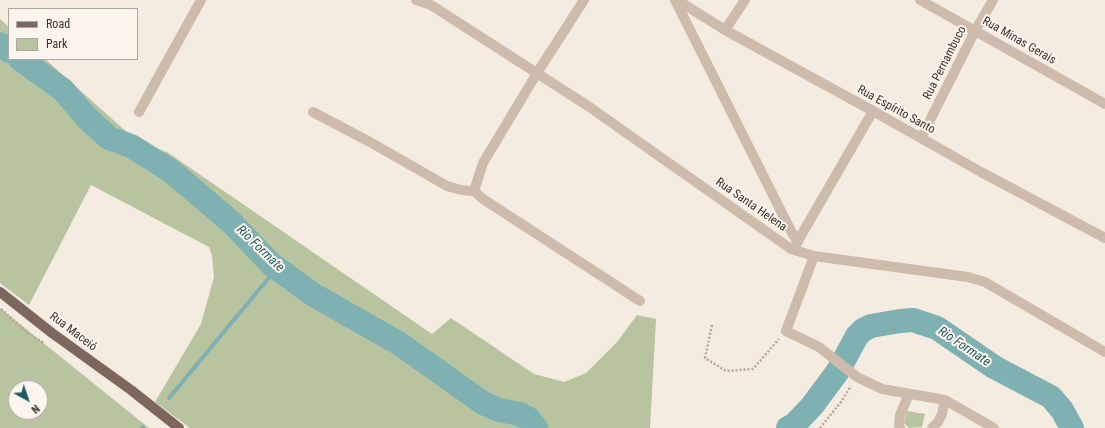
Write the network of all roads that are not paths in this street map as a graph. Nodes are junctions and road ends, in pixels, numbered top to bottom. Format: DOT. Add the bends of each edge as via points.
graph roads {
  1 [pos="201,0"];
  2 [pos="416,0"];
  3 [pos="584,0"];
  4 [pos="676,0"];
  5 [pos="745,0"];
  6 [pos="920,0"];
  7 [pos="993,0"];
  8 [pos="725,30"];
  9 [pos="975,31"];
  10 [pos="537,73"];
  11 [pos="1105,104"];
  12 [pos="873,111"];
  13 [pos="139,112"];
  14 [pos="313,112"];
  15 [pos="921,138"];
  16 [pos="474,191"];
  17 [pos="1105,238"];
  18 [pos="795,246"];
  19 [pos="814,256"];
  20 [pos="0,292"];
  21 [pos="640,301"];
  22 [pos="1105,352"];
  23 [pos="909,394"];
  24 [pos="945,400"];
  25 [pos="179,428"];
  26 [pos="900,428"];
  27 [pos="932,428"];
  28 [pos="994,428"];
  1 -- 13 [label="street"];
  2 -- 10 [label="street, Rua Santa Helena" via="431,5"];
  3 -- 10 [label="street"];
  4 -- 8 [label="street, Rua Espírito Santo"];
  4 -- 18 [label="street" via="792,233"];
  5 -- 8 [label="street"];
  6 -- 9 [label="street, Rua Minas Gerais"];
  7 -- 9 [label="street, Rua Pernambuco"];
  8 -- 12 [label="street, Rua Espírito Santo"];
  9 -- 11 [label="street, Rua Minas Gerais"];
  9 -- 15 [label="street, Rua Pernambuco"];
  10 -- 16 [label="street" via="483,163"];
  10 -- 18 [label="street, Rua Santa Helena" via="594,110 791,249"];
  12 -- 15 [label="street, Rua Espírito Santo"];
  12 -- 18 [label="street"];
  14 -- 16 [label="street" via="447,186"];
  15 -- 17 [label="street, Rua Espírito Santo"];
  16 -- 21 [label="street"];
  18 -- 19 [label="street, Rua Santa Helena"];
  19 -- 22 [label="street, Rua Santa Helena" via="968,277 986,282"];
  19 -- 23 [label="street" via="786,331 818,347 856,377 882,389"];
  20 -- 25 [label="main road, Rua Maceió"];
  23 -- 24 [label="street"];
  23 -- 26 [label="street" via="900,415"];
  24 -- 27 [label="street" via="942,414"];
  24 -- 28 [label="street"];
}
